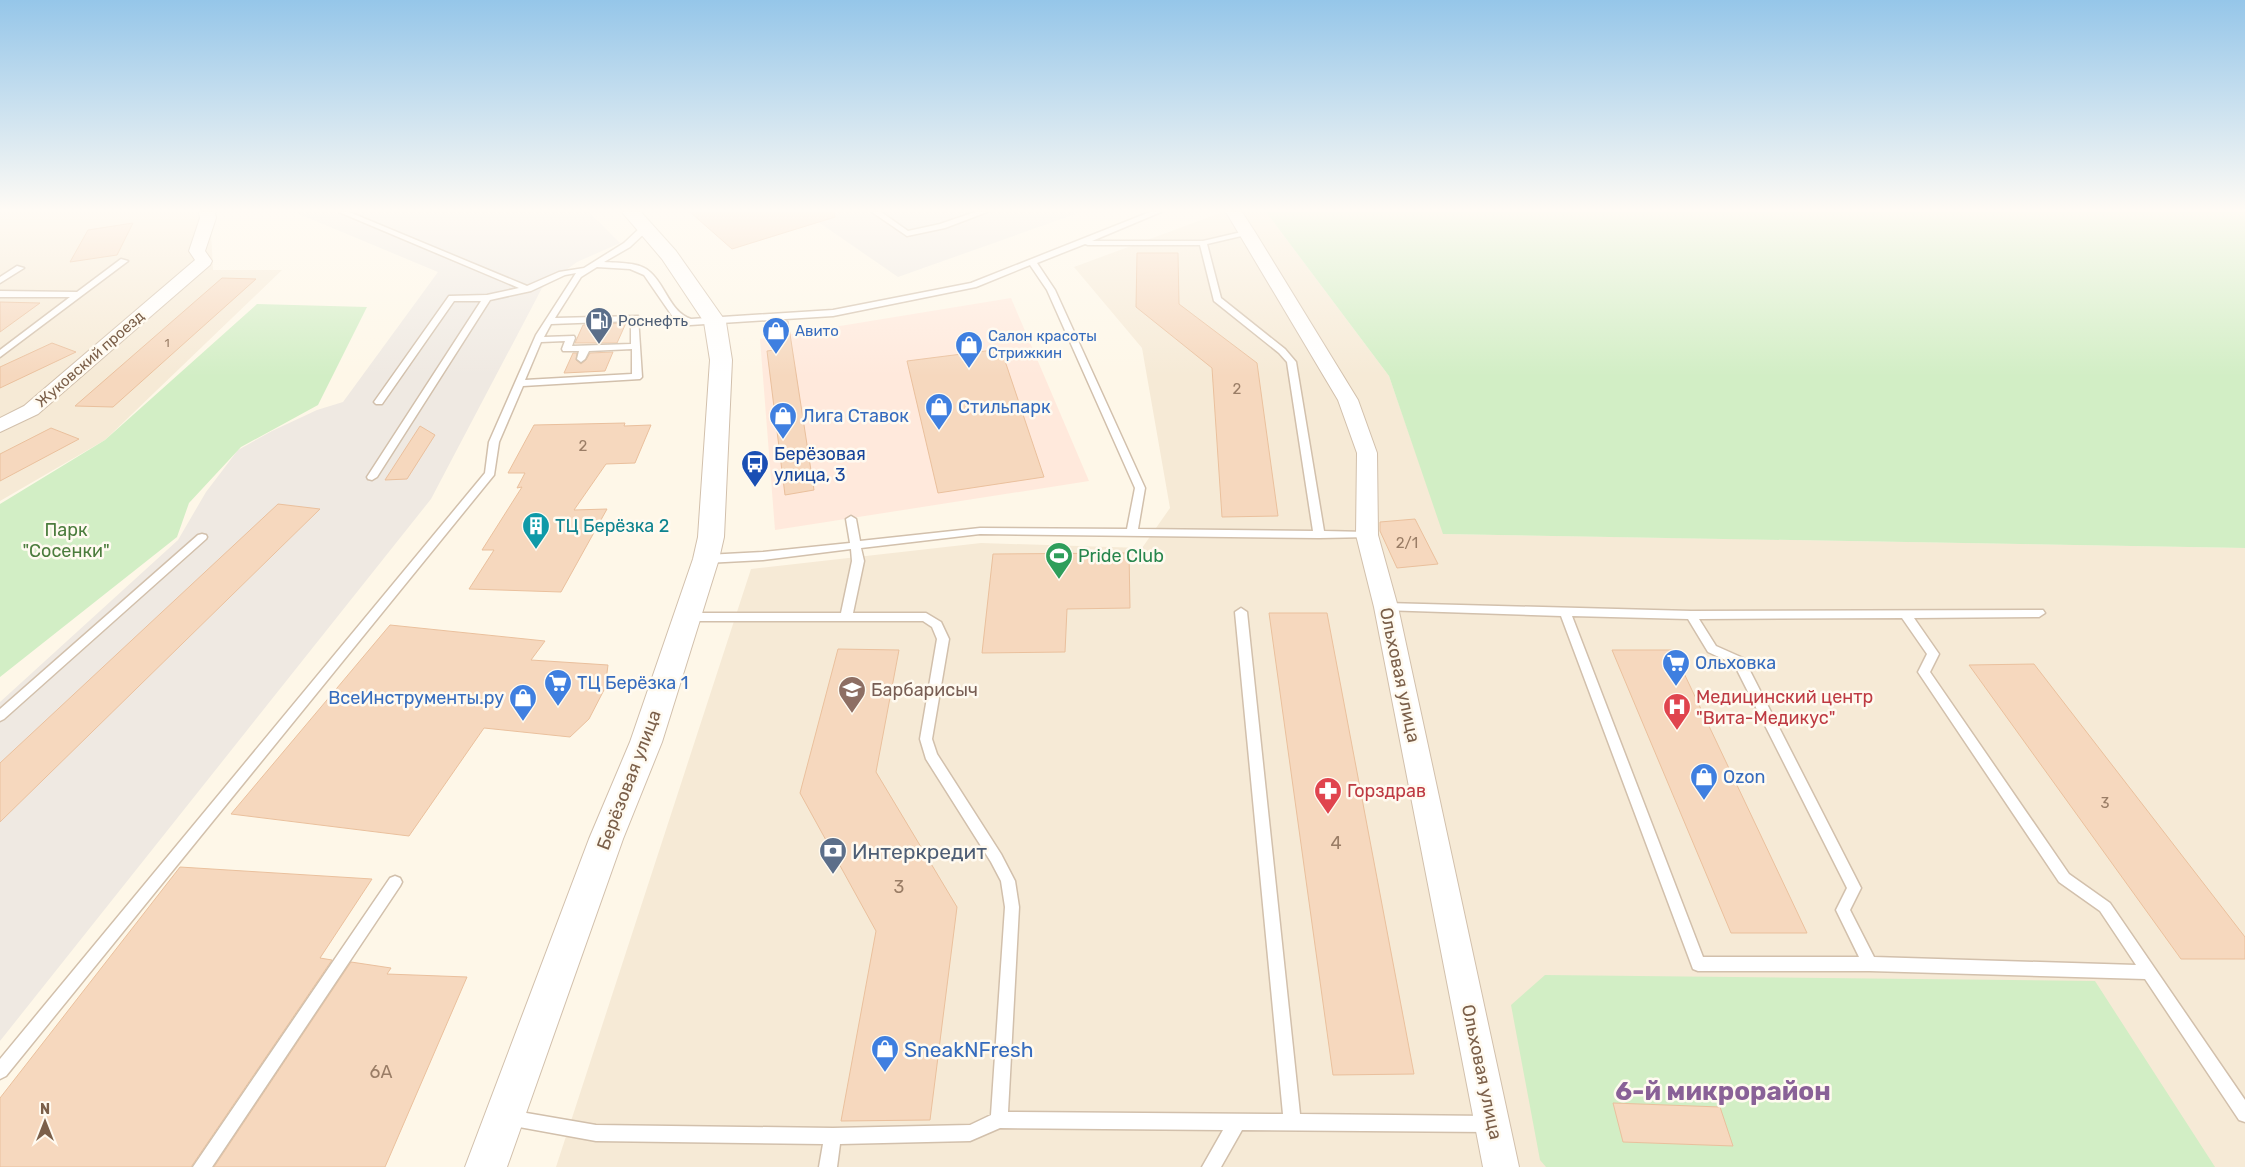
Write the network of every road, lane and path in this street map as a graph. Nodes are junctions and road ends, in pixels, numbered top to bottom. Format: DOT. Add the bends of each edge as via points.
graph roads {
  1 [pos="117,266"];
  2 [pos="199,266"];
  3 [pos="474,266"];
  4 [pos="592,266"];
  5 [pos="625,266"];
  6 [pos="677,266"];
  7 [pos="1021,266"];
  8 [pos="1035,266"];
  9 [pos="1209,266"];
  10 [pos="1268,266"];
  11 [pos="20,268"];
  12 [pos="586,270"];
  13 [pos="0,281"];
  14 [pos="528,289"];
  15 [pos="0,294"];
  16 [pos="79,295"];
  17 [pos="487,298"];
  18 [pos="549,321"];
  19 [pos="715,322"];
  20 [pos="538,340"];
  21 [pos="636,346"];
  22 [pos="614,347"];
  23 [pos="585,348"];
  24 [pos="0,354"];
  25 [pos="610,357"];
  26 [pos="581,359"];
  27 [pos="520,382"];
  28 [pos="379,402"];
  29 [pos="0,426"];
  30 [pos="372,477"];
  31 [pos="852,518"];
  32 [pos="1132,533"];
  33 [pos="1319,535"];
  34 [pos="1367,535"];
  35 [pos="202,537"];
  36 [pos="856,545"];
  37 [pos="706,559"];
  38 [pos="1386,607"];
  39 [pos="1241,612"];
  40 [pos="1565,612"];
  41 [pos="2039,613"];
  42 [pos="1905,614"];
  43 [pos="1691,615"];
  44 [pos="687,617"];
  45 [pos="846,617"];
  46 [pos="0,716"];
  47 [pos="395,882"];
  48 [pos="1870,964"];
  49 [pos="2150,972"];
  50 [pos="0,1071"];
  51 [pos="2245,1114"];
  52 [pos="504,1118"];
  53 [pos="999,1120"];
  54 [pos="1238,1121"];
  55 [pos="1292,1122"];
  56 [pos="1493,1124"];
  57 [pos="833,1136"];
  58 [pos="202,1167"];
  59 [pos="486,1167"];
  60 [pos="828,1167"];
  61 [pos="1210,1167"];
  62 [pos="1502,1167"];
  1 -- 16 [label="lane"];
  2 -- 29 [label="street, Жуковский проезд" via="31,410"];
  3 -- 14 [label="lane"];
  4 -- 12 [label="lane"];
  5 -- 19 [label="lane" via="647,274 678,318 690,322"];
  6 -- 19 [label="street"];
  7 -- 19 [label="lane" via="973,285 833,313"];
  8 -- 32 [label="lane" via="1051,290 1140,488"];
  9 -- 33 [label="lane" via="1217,300 1282,351 1291,362"];
  10 -- 34 [label="street, Ольховая улица" via="1348,400 1366,453"];
  11 -- 13 [label="lane"];
  12 -- 14 [label="lane" via="557,274"];
  12 -- 18 [label="lane" via="578,276"];
  14 -- 17 [label="lane"];
  15 -- 16 [label="lane"];
  16 -- 24 [label="lane"];
  17 -- 28 [label="lane" via="452,298"];
  17 -- 30 [label="lane"];
  18 -- 20 [label="lane"];
  18 -- 21 [label="lane" via="635,318"];
  19 -- 37 [label="street, Берёзовая улица" via="721,360 711,537"];
  20 -- 23 [label="lane" via="571,338 566,349"];
  20 -- 27 [label="lane"];
  21 -- 22 [label="lane"];
  21 -- 27 [label="lane" via="636,377 573,376"];
  22 -- 23 [label="lane"];
  22 -- 25 [label="lane"];
  23 -- 26 [label="lane"];
  27 -- 50 [label="lane" via="494,442 490,473"];
  31 -- 36 [label="lane"];
  32 -- 33 [label="lane"];
  32 -- 36 [label="lane" via="980,531"];
  33 -- 34 [label="lane"];
  34 -- 38 [label="street, Ольховая улица"];
  35 -- 46 [label="lane"];
  36 -- 37 [label="lane"];
  36 -- 45 [label="lane" via="858,560"];
  37 -- 44 [label="street, Берёзовая улица"];
  38 -- 40 [label="lane"];
  38 -- 56 [label="street, Ольховая улица"];
  39 -- 55 [label="lane"];
  40 -- 43 [label="lane"];
  40 -- 48 [label="lane" via="1698,964"];
  41 -- 42 [label="lane"];
  42 -- 43 [label="lane"];
  42 -- 49 [label="lane" via="1933,654 1924,672 2064,878 2105,907"];
  43 -- 48 [label="lane" via="1712,649 1739,661 1854,888 1843,910"];
  44 -- 45 [label="lane"];
  44 -- 52 [label="street, Берёзовая улица" via="646,742 606,839"];
  45 -- 53 [label="lane" via="926,616 937,625 943,639 926,739 932,755 1008,881 1012,907"];
  47 -- 58 [label="lane"];
  48 -- 49 [label="lane"];
  49 -- 51 [label="lane"];
  52 -- 57 [label="lane" via="596,1133"];
  52 -- 59 [label="street, Берёзовая улица"];
  53 -- 54 [label="lane"];
  53 -- 57 [label="lane" via="970,1133"];
  54 -- 55 [label="lane"];
  54 -- 61 [label="lane"];
  55 -- 56 [label="lane"];
  56 -- 62 [label="street, Ольховая улица"];
  57 -- 60 [label="lane"];
}
